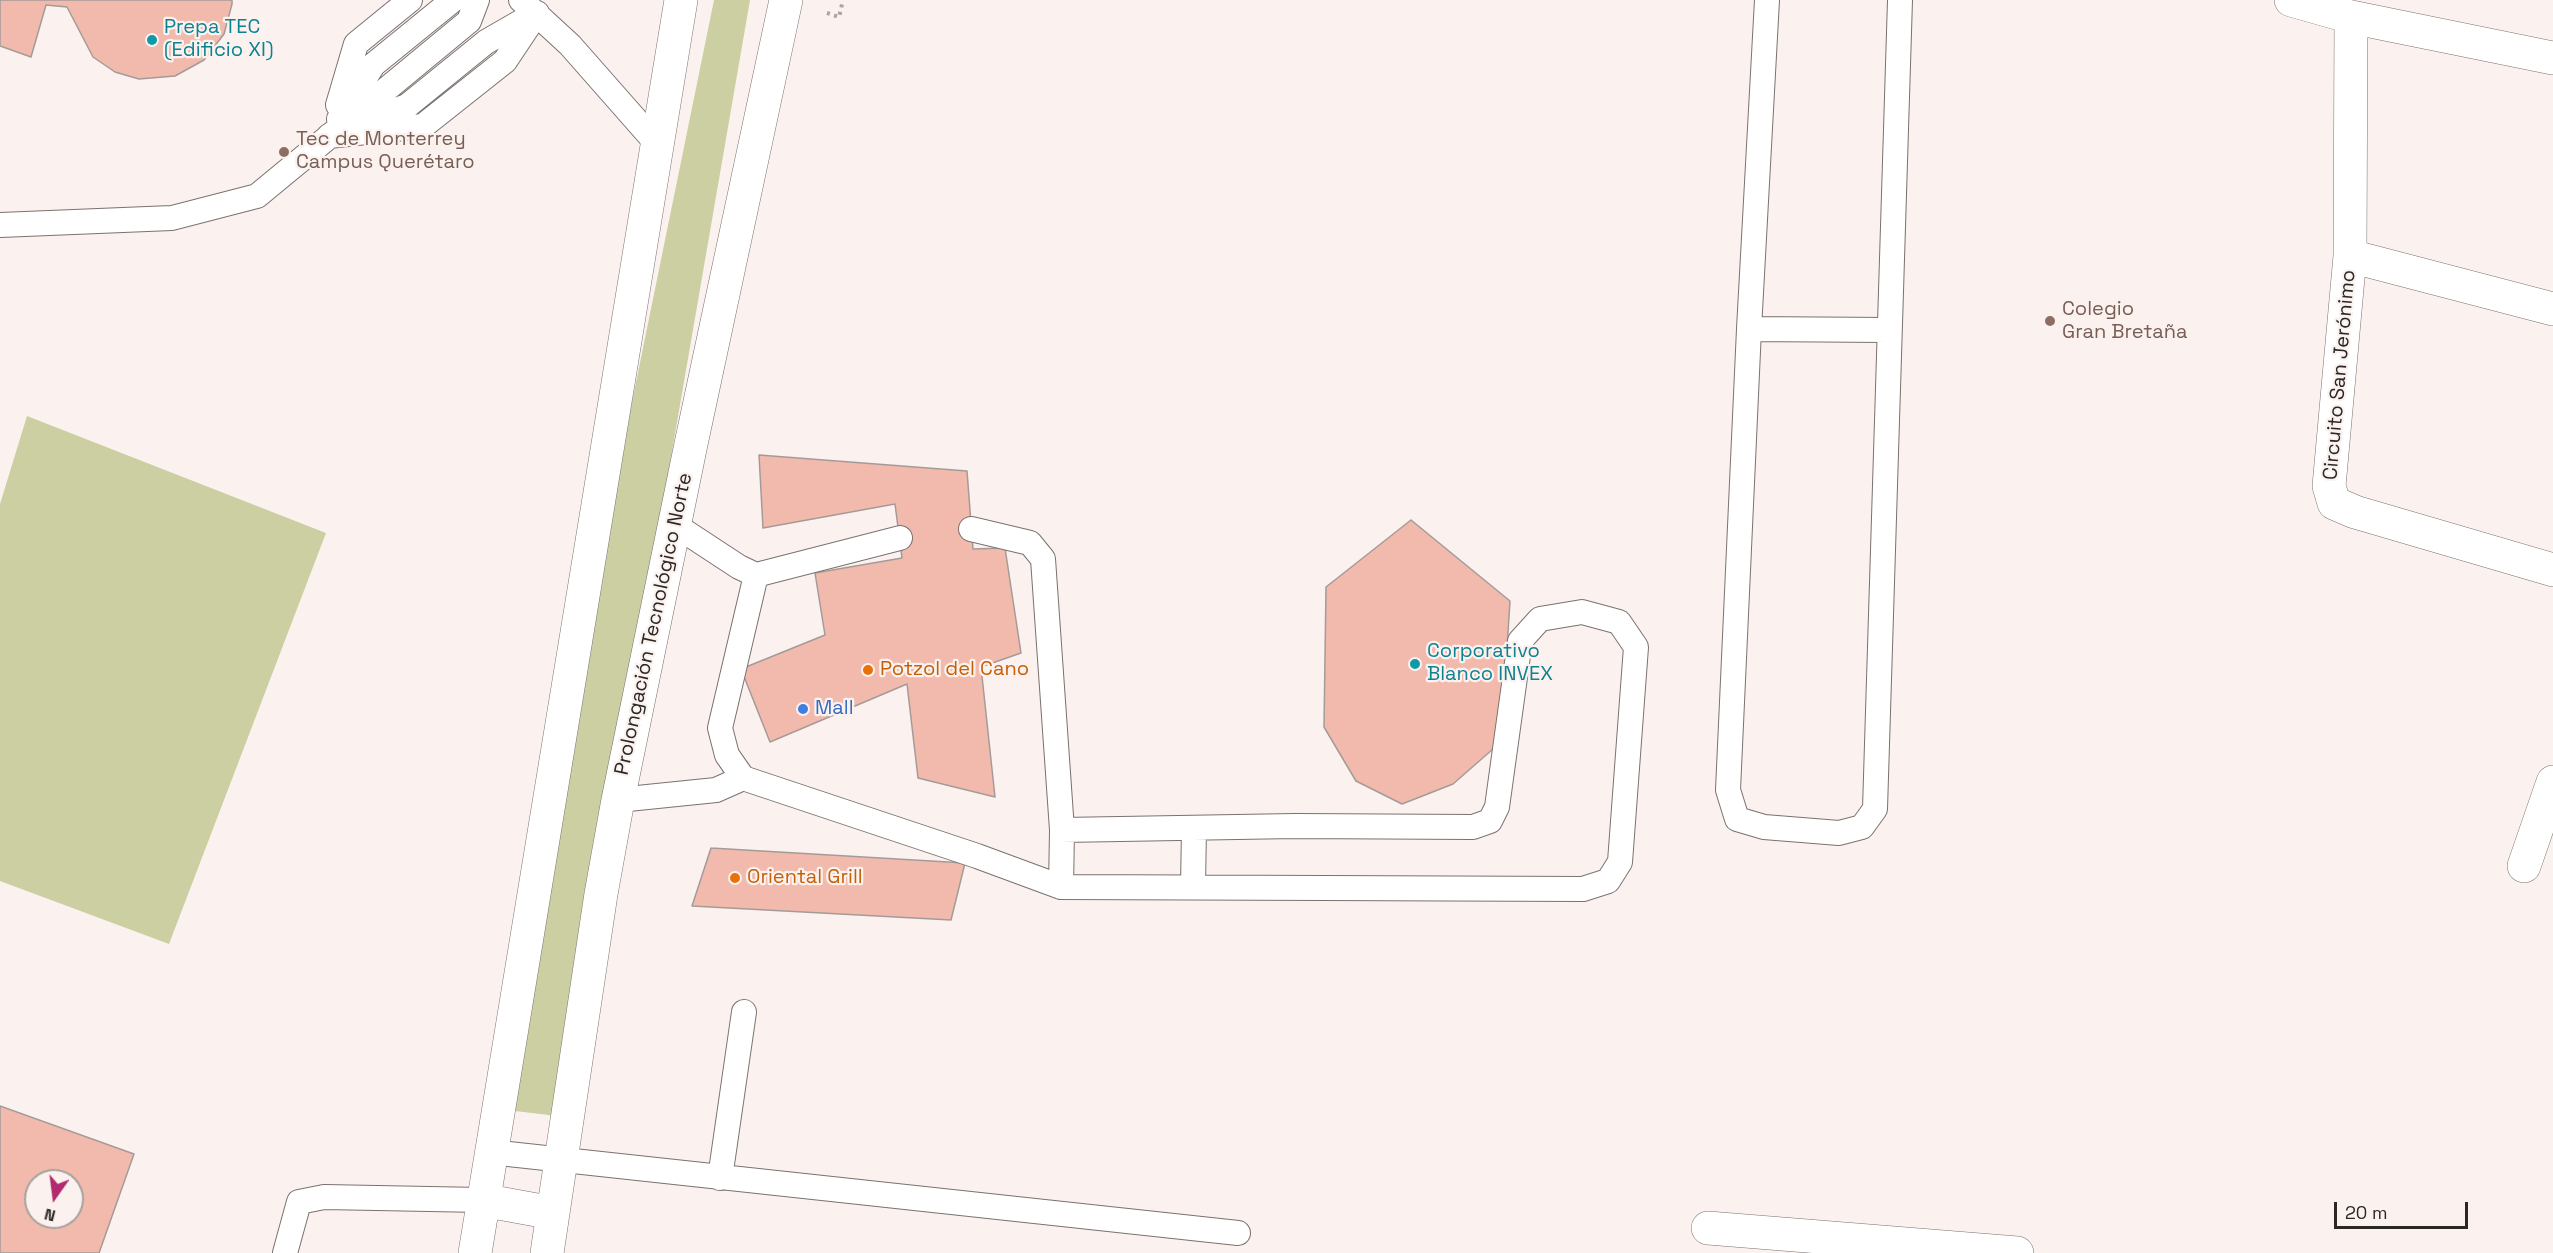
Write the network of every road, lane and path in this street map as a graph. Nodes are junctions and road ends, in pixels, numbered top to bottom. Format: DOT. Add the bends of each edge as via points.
graph roads {
  1 [pos="410,0"];
  2 [pos="453,0"];
  3 [pos="477,0"];
  4 [pos="681,0"];
  5 [pos="786,0"];
  6 [pos="843,0"];
  7 [pos="1767,0"];
  8 [pos="1900,0"];
  9 [pos="2291,0"];
  10 [pos="529,7"];
  11 [pos="828,7"];
  12 [pos="2351,17"];
  13 [pos="2553,58"];
  14 [pos="329,136"];
  15 [pos="658,146"];
  16 [pos="0,225"];
  17 [pos="2350,255"];
  18 [pos="2553,309"];
  19 [pos="1749,329"];
  20 [pos="1888,330"];
  21 [pos="675,525"];
  22 [pos="971,529"];
  23 [pos="900,537"];
  24 [pos="2553,570"];
  25 [pos="756,575"];
  26 [pos="743,778"];
  27 [pos="2553,782"];
  28 [pos="618,800"];
  29 [pos="1194,828"];
  30 [pos="1062,830"];
  31 [pos="2524,866"];
  32 [pos="1061,887"];
  33 [pos="1193,888"];
  34 [pos="744,1012"];
  35 [pos="490,1152"];
  36 [pos="561,1160"];
  37 [pos="720,1178"];
  38 [pos="482,1200"];
  39 [pos="553,1213"];
  40 [pos="1708,1228"];
  41 [pos="1238,1233"];
  42 [pos="285,1253"];
  43 [pos="475,1253"];
  44 [pos="547,1253"];
  45 [pos="2017,1253"];
  1 -- 14 [label="lane" via="356,44"];
  2 -- 14 [label="lane" via="373,65"];
  3 -- 14 [label="lane" via="470,21"];
  4 -- 15 [label="main road"];
  5 -- 21 [label="main road, Prolongación Tecnológico Norte"];
  6 -- 11 [label="path" via="839,17 826,14"];
  7 -- 19 [label="lane"];
  8 -- 20 [label="lane"];
  9 -- 12 [label="main road"];
  10 -- 14 [label="lane" via="504,61 423,126"];
  10 -- 15 [label="lane" via="570,45"];
  12 -- 13 [label="main road"];
  12 -- 17 [label="main road, Circuito San Jerónimo"];
  14 -- 16 [label="lane" via="257,196 172,218"];
  15 -- 35 [label="main road"];
  17 -- 18 [label="main road"];
  17 -- 24 [label="main road, Circuito San Jerónimo" via="2329,486 2334,503"];
  19 -- 20 [label="lane"];
  19 -- 20 [label="lane" via="1728,790 1737,819 1764,827 1839,833 1862,827 1875,809"];
  21 -- 25 [label="lane"];
  21 -- 28 [label="main road, Prolongación Tecnológico Norte"];
  22 -- 30 [label="lane" via="1030,543 1043,559"];
  23 -- 25 [label="lane"];
  25 -- 26 [label="lane" via="720,728 727,755"];
  26 -- 28 [label="lane" via="716,790"];
  26 -- 32 [label="lane"];
  27 -- 31 [label="main road"];
  28 -- 36 [label="main road, Prolongación Tecnológico Norte"];
  29 -- 30 [label="lane"];
  29 -- 33 [label="lane"];
  29 -- 33 [label="lane" via="1473,827 1490,821 1497,807 1520,641 1540,619 1582,612 1619,622 1636,647 1620,862 1608,881 1583,889"];
  30 -- 32 [label="lane"];
  32 -- 33 [label="lane"];
  34 -- 37 [label="lane"];
  35 -- 36 [label="lane"];
  35 -- 38 [label="main road"];
  36 -- 37 [label="lane"];
  36 -- 39 [label="main road, Prolongación Tecnológico Norte"];
  37 -- 41 [label="lane"];
  38 -- 39 [label="main road"];
  38 -- 42 [label="lane" via="324,1197 299,1202"];
  38 -- 43 [label="main road"];
  39 -- 44 [label="main road, Prolongación Tecnológico Norte"];
  40 -- 45 [label="main road"];
}
